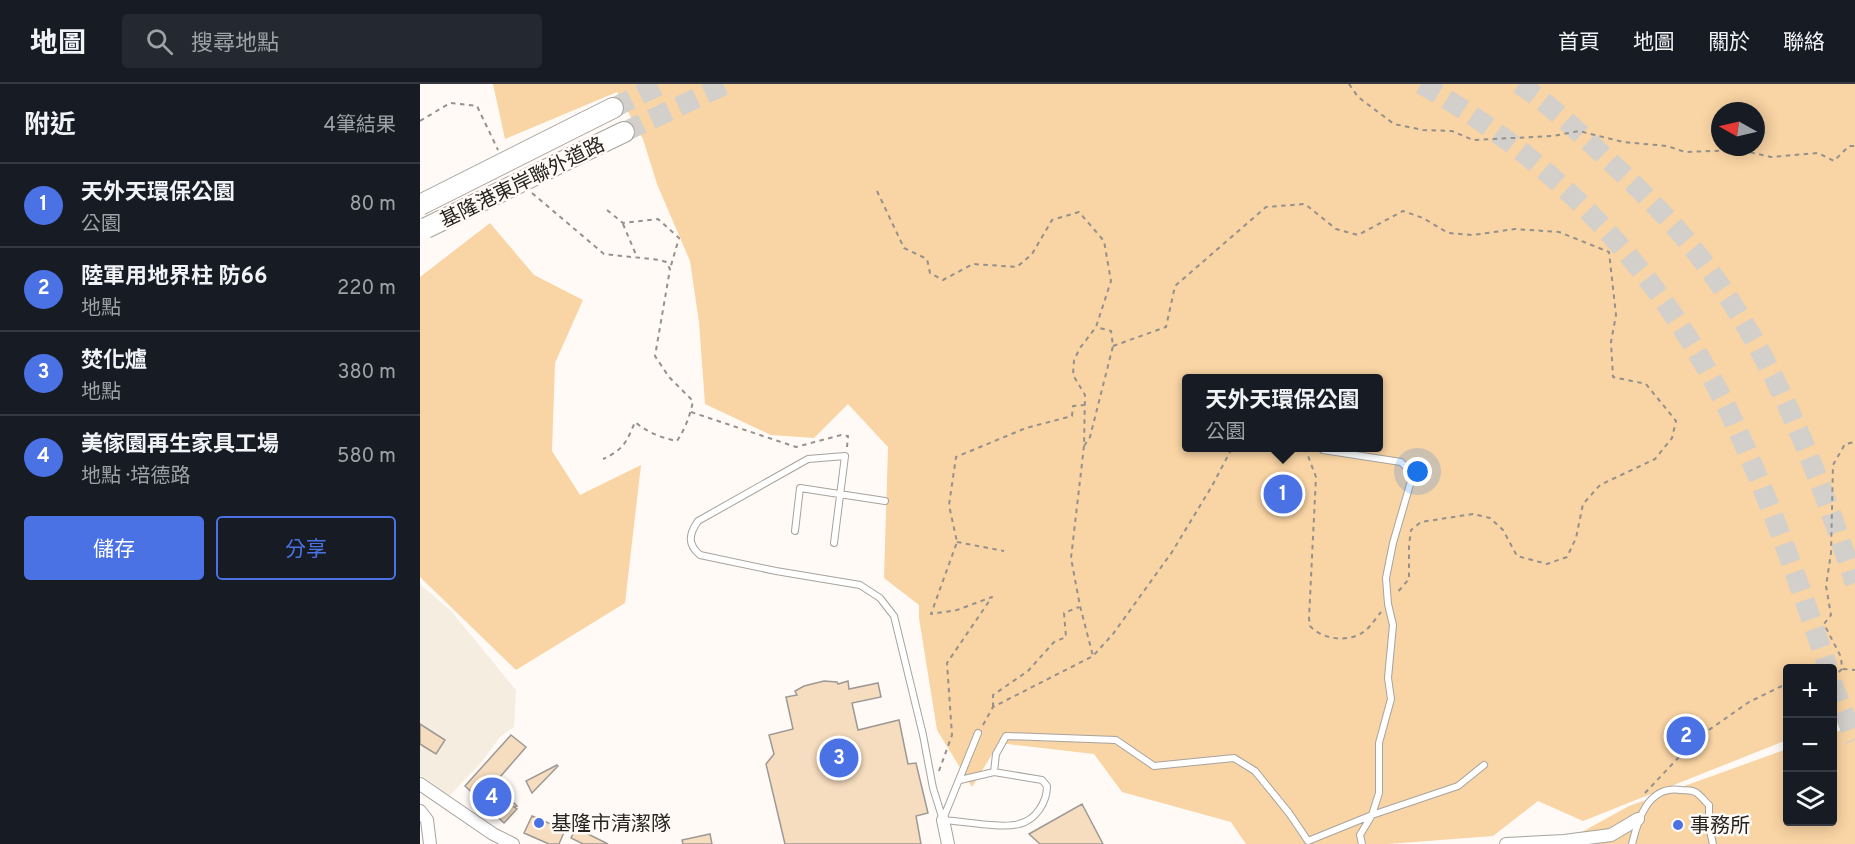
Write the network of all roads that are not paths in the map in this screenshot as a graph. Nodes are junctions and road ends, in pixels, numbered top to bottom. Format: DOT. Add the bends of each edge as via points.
graph roads {
  1 [pos="613,108"];
  2 [pos="624,132"];
  3 [pos="420,205"];
  4 [pos="422,230"];
  5 [pos="1336,452"];
  6 [pos="840,495"];
  7 [pos="885,501"];
  8 [pos="795,531"];
  9 [pos="834,543"];
  10 [pos="978,733"];
  11 [pos="1484,765"];
  12 [pos="994,772"];
  13 [pos="960,780"];
  14 [pos="420,784"];
  15 [pos="420,811"];
  16 [pos="1372,815"];
  17 [pos="1638,819"];
  18 [pos="943,820"];
  19 [pos="430,844"];
  20 [pos="513,844"];
  21 [pos="948,844"];
  22 [pos="1362,844"];
  23 [pos="1506,844"];
  24 [pos="1632,844"];
  25 [pos="1713,844"];
  1 -- 3 [label="highway, 基隆港東岸聯外道路, bridge"];
  2 -- 4 [label="highway, 基隆港東岸聯外道路, bridge"];
  5 -- 16 [label="lane" via="1401,462 1409,470 1411,481 1386,578 1393,625 1388,678 1391,699 1379,743 1379,793"];
  6 -- 7 [label="lane"];
  6 -- 8 [label="lane" via="800,488"];
  6 -- 9 [label="lane"];
  6 -- 18 [label="lane" via="845,456 808,459 698,521 690,542 700,555 860,585 880,598 894,616"];
  10 -- 13 [label="lane"];
  11 -- 16 [label="lane" via="1458,786"];
  12 -- 13 [label="lane"];
  12 -- 16 [label="lane" via="996,754 1006,736 1116,740 1155,765 1234,758 1255,771 1308,841"];
  12 -- 18 [label="lane" via="1042,780 1047,796 1040,811 1021,824"];
  13 -- 18 [label="lane"];
  14 -- 20 [label="street"];
  15 -- 19 [label="street" via="427,820"];
  16 -- 22 [label="lane" via="1360,835"];
  17 -- 23 [label="street" via="1611,836"];
  17 -- 24 [label="lane"];
  17 -- 25 [label="lane" via="1655,795 1672,788 1695,792 1709,805"];
  18 -- 21 [label="street"];
}
